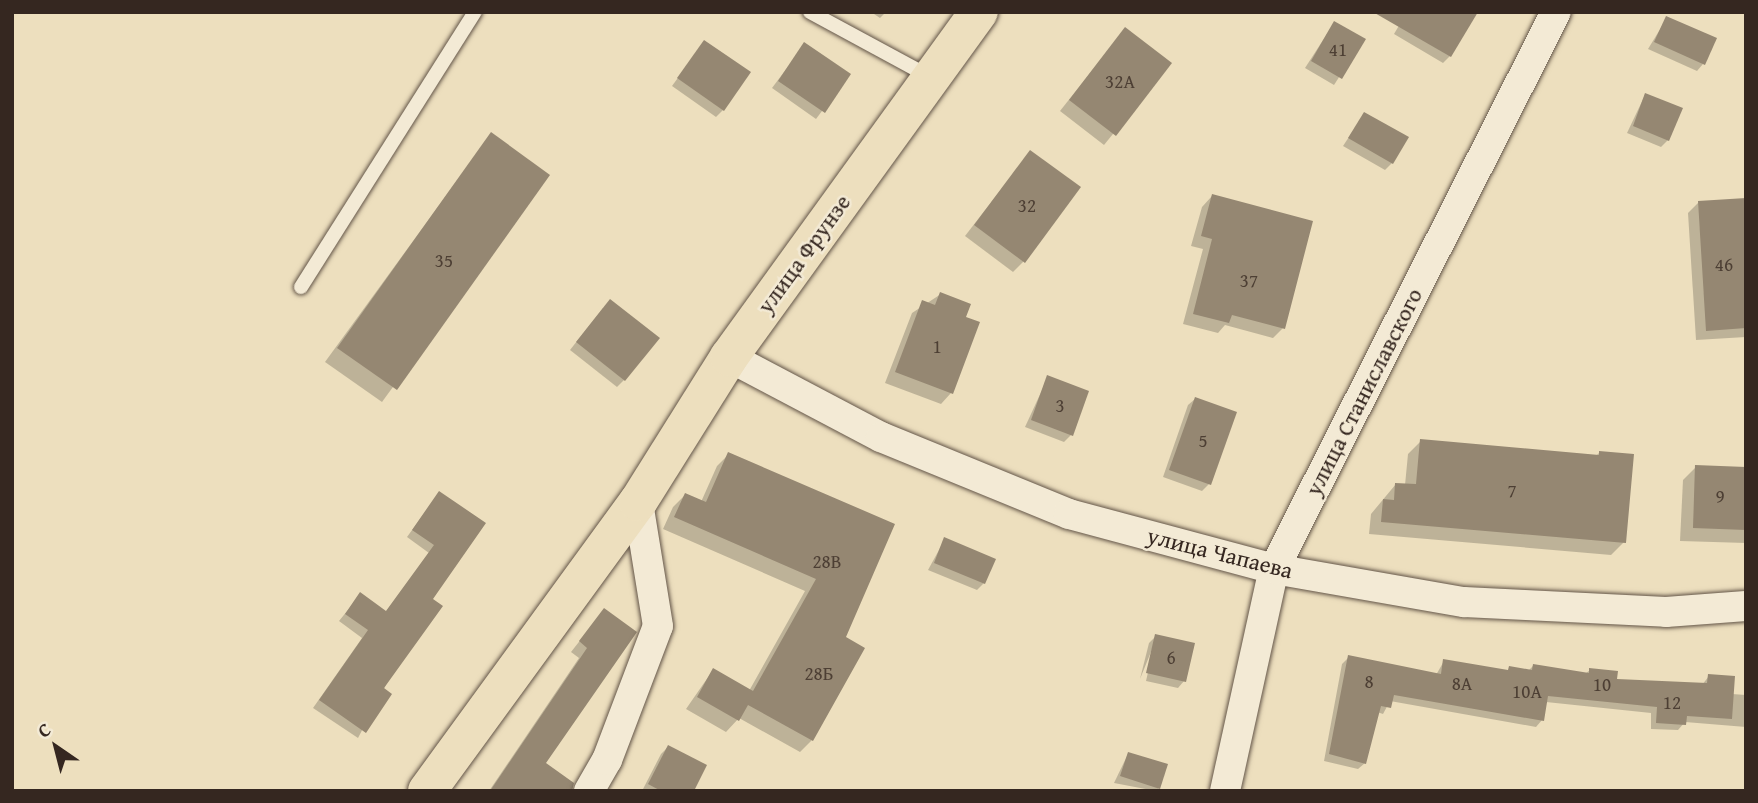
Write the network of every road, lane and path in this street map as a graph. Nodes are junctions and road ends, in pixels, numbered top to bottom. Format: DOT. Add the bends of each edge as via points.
graph roads {
  1 [pos="475,12"];
  2 [pos="810,12"];
  3 [pos="979,12"];
  4 [pos="1556,12"];
  5 [pos="931,78"];
  6 [pos="301,286"];
  7 [pos="729,357"];
  8 [pos="638,502"];
  9 [pos="1274,569"];
  10 [pos="1746,606"];
  11 [pos="427,791"];
  12 [pos="589,791"];
  13 [pos="1225,791"];
  1 -- 6 [label="lane"];
  2 -- 5 [label="lane"];
  3 -- 5 [label="main road, улица Фрунзе"];
  4 -- 9 [label="street, улица Станиславского"];
  5 -- 7 [label="main road, улица Фрунзе"];
  7 -- 8 [label="main road, улица Фрунзе"];
  7 -- 9 [label="street, улица Чапаева" via="881,437 1069,514"];
  8 -- 11 [label="main road, улица Фрунзе"];
  8 -- 12 [label="street" via="657,626 607,760"];
  9 -- 10 [label="street, улица Чапаева" via="1464,602 1666,612"];
  9 -- 13 [label="street, улица Станиславского"];
}
